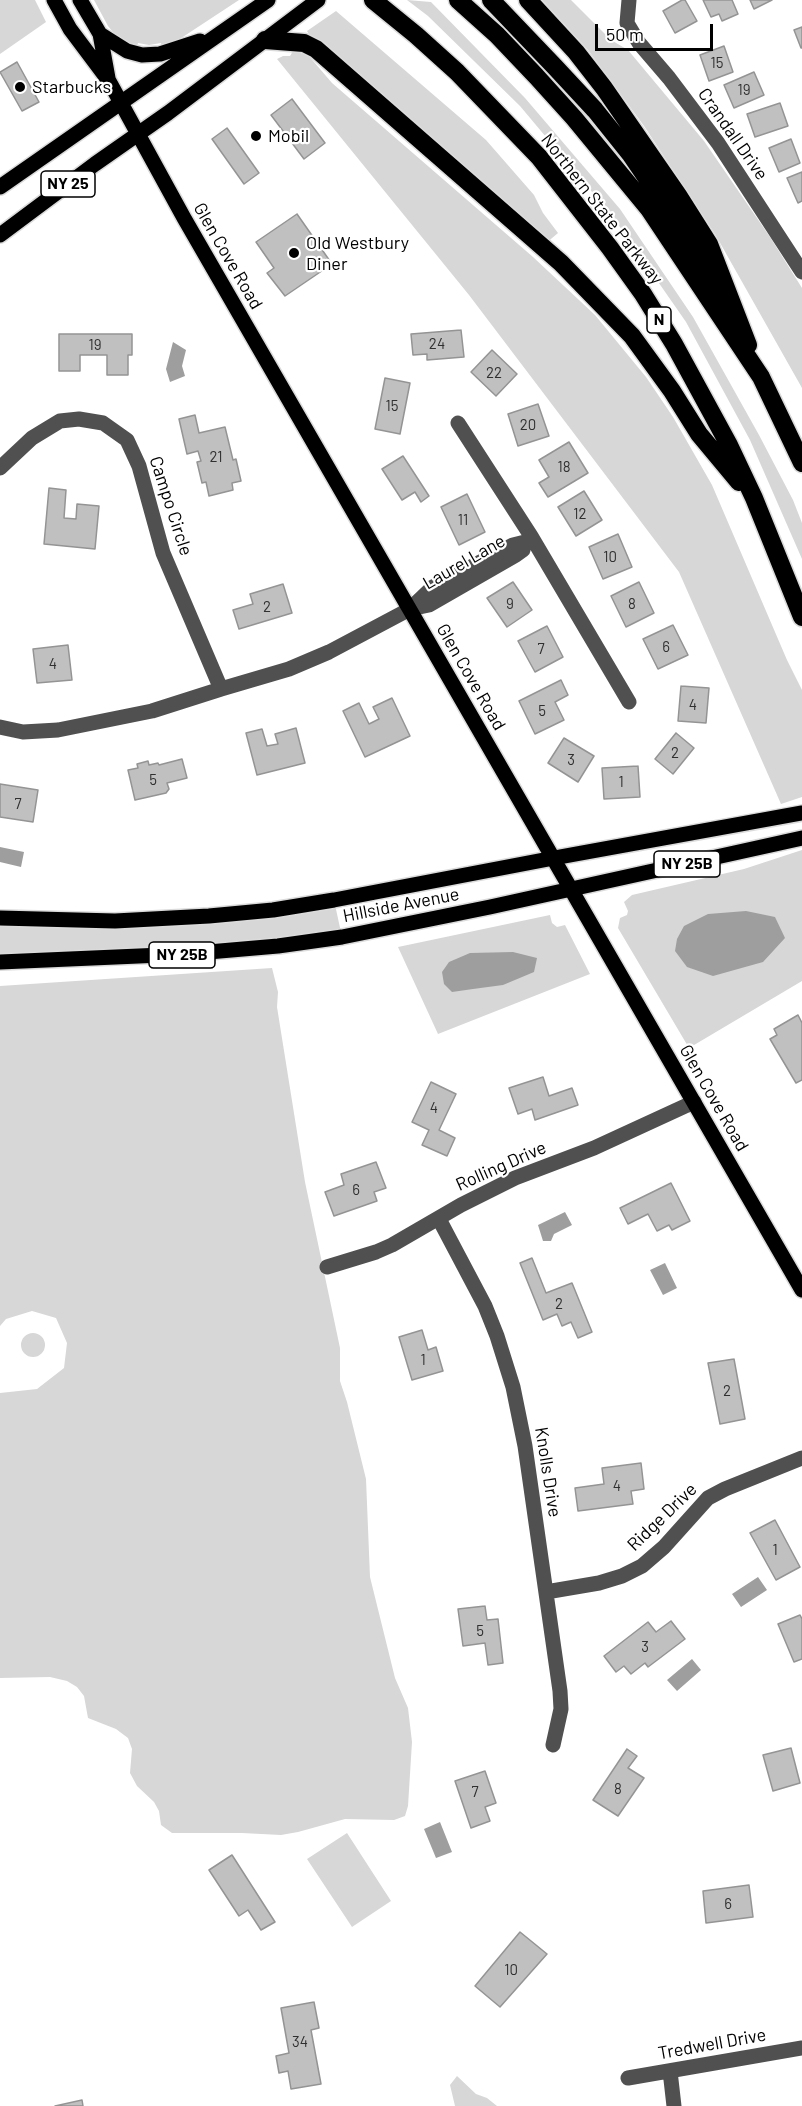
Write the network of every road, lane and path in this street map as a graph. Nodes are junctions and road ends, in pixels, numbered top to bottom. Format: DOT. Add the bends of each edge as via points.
graph roads {
  1 [pos="54,0"];
  2 [pos="80,0"];
  3 [pos="268,0"];
  4 [pos="318,0"];
  5 [pos="373,0"];
  6 [pos="458,0"];
  7 [pos="491,0"];
  8 [pos="528,0"];
  9 [pos="629,0"];
  10 [pos="100,34"];
  11 [pos="220,34"];
  12 [pos="265,40"];
  13 [pos="109,81"];
  14 [pos="121,103"];
  15 [pos="138,133"];
  16 [pos="0,187"];
  17 [pos="0,235"];
  18 [pos="802,272"];
  19 [pos="760,377"];
  20 [pos="458,423"];
  21 [pos="802,463"];
  22 [pos="0,468"];
  23 [pos="754,498"];
  24 [pos="533,540"];
  25 [pos="410,609"];
  26 [pos="802,617"];
  27 [pos="220,689"];
  28 [pos="628,702"];
  29 [pos="0,727"];
  30 [pos="802,813"];
  31 [pos="802,838"];
  32 [pos="554,858"];
  33 [pos="571,890"];
  34 [pos="0,918"];
  35 [pos="0,962"];
  36 [pos="694,1102"];
  37 [pos="439,1219"];
  38 [pos="327,1267"];
  39 [pos="802,1290"];
  40 [pos="802,1458"];
  41 [pos="546,1592"];
  42 [pos="553,1745"];
  43 [pos="802,2048"];
  44 [pos="670,2071"];
  45 [pos="628,2078"];
  46 [pos="674,2106"];
  1 -- 13 [label="main road, Glen Cove Road" via="70,29"];
  2 -- 10 [label="main road, Glen Cove Road"];
  3 -- 11 [label="main road, NY 25"];
  4 -- 12 [label="main road, NY 25"];
  5 -- 23 [label="highway, Northern State Parkway / N" via="457,72 499,115 539,158 610,248 680,354"];
  6 -- 19 [label="highway, Northern State Parkway" via="536,76 629,185 662,228"];
  7 -- 19 [label="highway" via="595,110 657,191 695,249"];
  8 -- 19 [label="highway" via="604,88 709,244"];
  9 -- 18 [label="street, Crandall Drive" via="627,23 639,43 718,142"];
  10 -- 11 [label="main road" via="127,51 148,56"];
  10 -- 13 [label="main road, Glen Cove Road"];
  11 -- 14 [label="main road, NY 25"];
  12 -- 15 [label="main road, NY 25"];
  12 -- 23 [label="highway" via="304,43 316,49 569,271 632,336 699,434"];
  13 -- 14 [label="main road, Glen Cove Road"];
  14 -- 15 [label="main road, Glen Cove Road"];
  14 -- 16 [label="main road, NY 25"];
  15 -- 17 [label="main road, NY 25"];
  15 -- 25 [label="main road, Glen Cove Road" via="183,218"];
  19 -- 21 [label="highway, Northern State Parkway"];
  20 -- 24 [label="street, Laurel Lane"];
  22 -- 27 [label="street, Campo Circle" via="32,438 60,421 103,423 127,440 139,466 164,553"];
  23 -- 26 [label="highway, Northern State Parkway / N"];
  24 -- 25 [label="street, Laurel Lane" via="516,555 429,605"];
  24 -- 28 [label="street, Laurel Lane"];
  25 -- 27 [label="street" via="289,669"];
  25 -- 32 [label="main road, Glen Cove Road"];
  27 -- 29 [label="street" via="152,711 58,730 23,732"];
  30 -- 32 [label="main road, Hillside Avenue / NY 25B"];
  31 -- 33 [label="main road, Hillside Avenue / NY 25B"];
  32 -- 33 [label="main road, Glen Cove Road"];
  32 -- 34 [label="main road, Hillside Avenue / NY 25B" via="334,900 240,913 115,921"];
  33 -- 35 [label="main road, Hillside Avenue / NY 25B" via="311,942 185,954"];
  33 -- 36 [label="main road, Glen Cove Road"];
  36 -- 37 [label="street, Rolling Drive" via="594,1148 515,1178"];
  36 -- 39 [label="main road, Glen Cove Road"];
  37 -- 38 [label="street, Rolling Drive" via="375,1252"];
  37 -- 41 [label="street, Knolls Drive" via="485,1306 513,1387"];
  40 -- 41 [label="street, Ridge Drive" via="708,1498 642,1566 599,1583"];
  41 -- 42 [label="street, Knolls Drive" via="561,1691"];
  43 -- 44 [label="street, Tredwell Drive"];
  44 -- 45 [label="street, Tredwell Drive"];
  44 -- 46 [label="street"];
}
